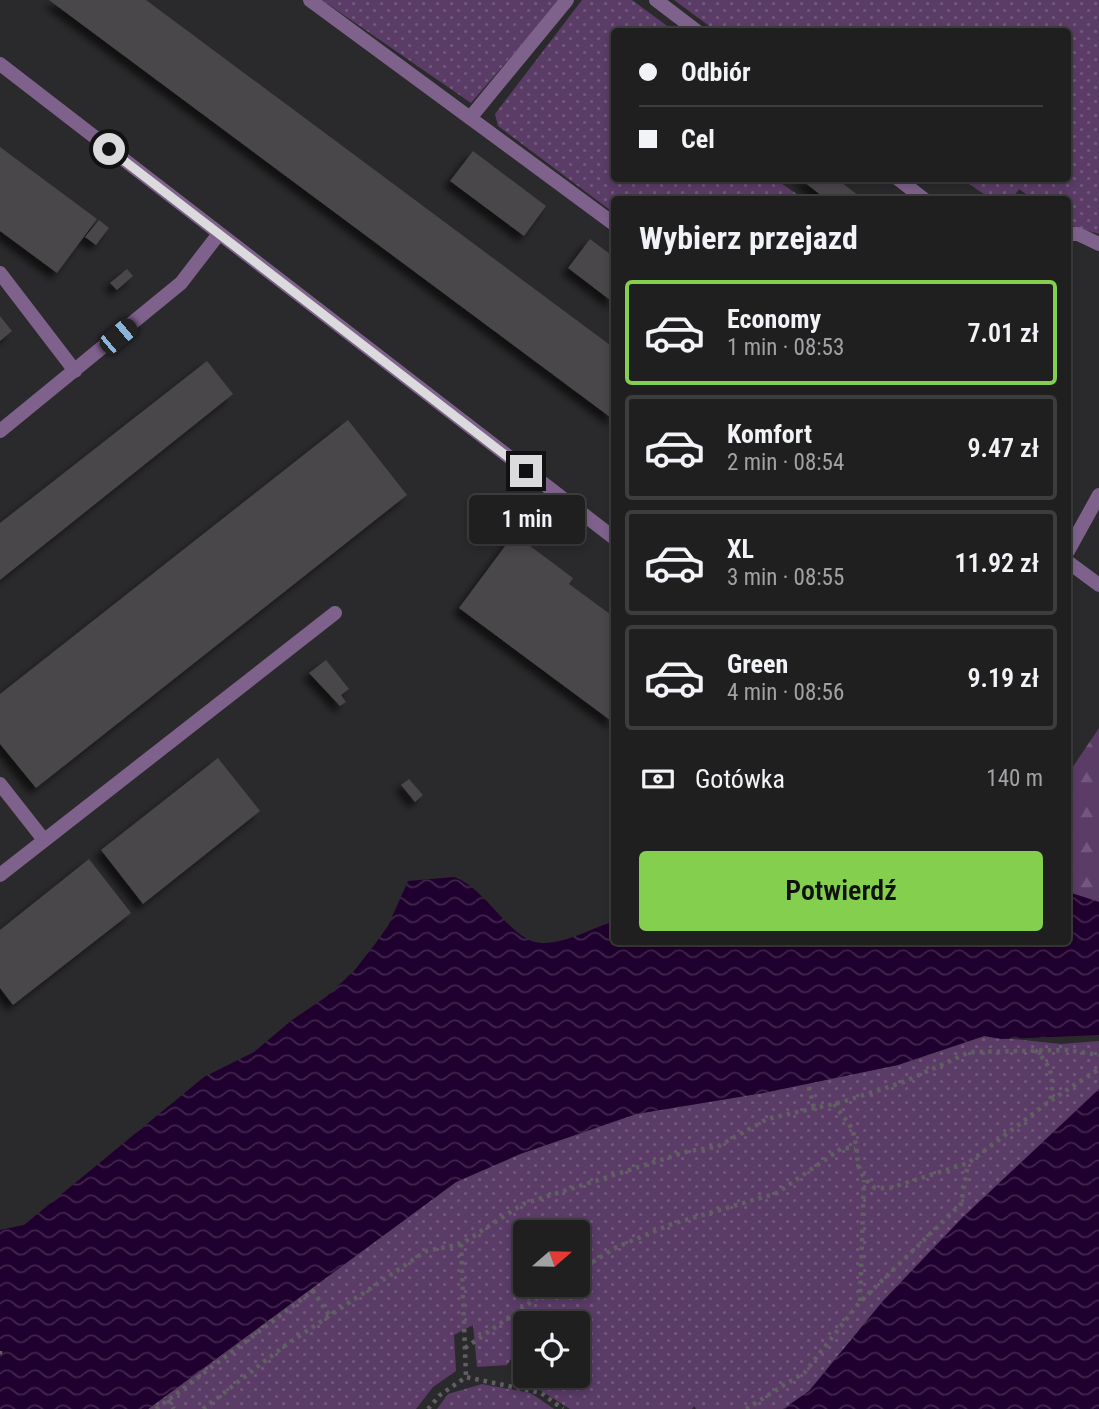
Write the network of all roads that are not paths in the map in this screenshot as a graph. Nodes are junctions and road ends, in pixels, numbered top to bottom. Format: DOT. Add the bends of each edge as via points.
graph roads {
  1 [pos="310,0"];
  2 [pos="567,0"];
  3 [pos="656,0"];
  4 [pos="693,28"];
  5 [pos="0,64"];
  6 [pos="470,118"];
  7 [pos="902,182"];
  8 [pos="920,196"];
  9 [pos="611,222"];
  10 [pos="1071,234"];
  11 [pos="218,235"];
  12 [pos="1099,244"];
  13 [pos="0,273"];
  14 [pos="75,371"];
  15 [pos="0,431"];
  16 [pos="1099,495"];
  17 [pos="611,536"];
  18 [pos="1071,546"];
  19 [pos="1071,564"];
  20 [pos="1099,585"];
  21 [pos="335,613"];
  22 [pos="0,784"];
  23 [pos="44,839"];
  24 [pos="0,875"];
  1 -- 6 [label="lane"];
  2 -- 6 [label="lane"];
  3 -- 4 [label="lane"];
  5 -- 11 [label="lane"];
  6 -- 9 [label="lane"];
  7 -- 8 [label="lane"];
  10 -- 12 [label="lane"];
  11 -- 14 [label="lane" via="181,283"];
  11 -- 17 [label="lane"];
  13 -- 14 [label="lane"];
  14 -- 15 [label="lane"];
  16 -- 18 [label="lane"];
  19 -- 20 [label="lane"];
  21 -- 23 [label="lane"];
  22 -- 23 [label="lane"];
  23 -- 24 [label="lane"];
}
